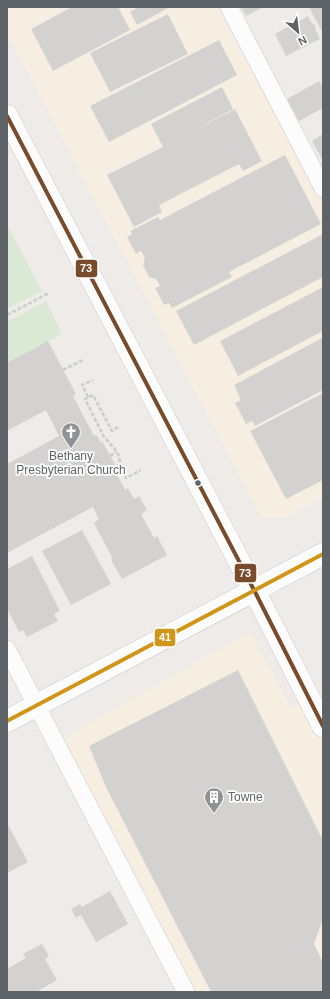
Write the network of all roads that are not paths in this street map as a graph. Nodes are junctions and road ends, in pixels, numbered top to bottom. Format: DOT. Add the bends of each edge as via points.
graph roads {
  1 [pos="229,7"];
  2 [pos="7,116"];
  3 [pos="323,188"];
  4 [pos="323,554"];
  5 [pos="254,590"];
  6 [pos="7,649"];
  7 [pos="36,706"];
  8 [pos="7,721"];
  9 [pos="323,726"];
  10 [pos="186,992"];
  1 -- 3 [label="lane"];
  2 -- 5 [label="main road"];
  4 -- 5 [label="main road"];
  5 -- 7 [label="main road"];
  5 -- 9 [label="main road"];
  6 -- 7 [label="lane"];
  7 -- 8 [label="main road"];
  7 -- 10 [label="lane"];
}
